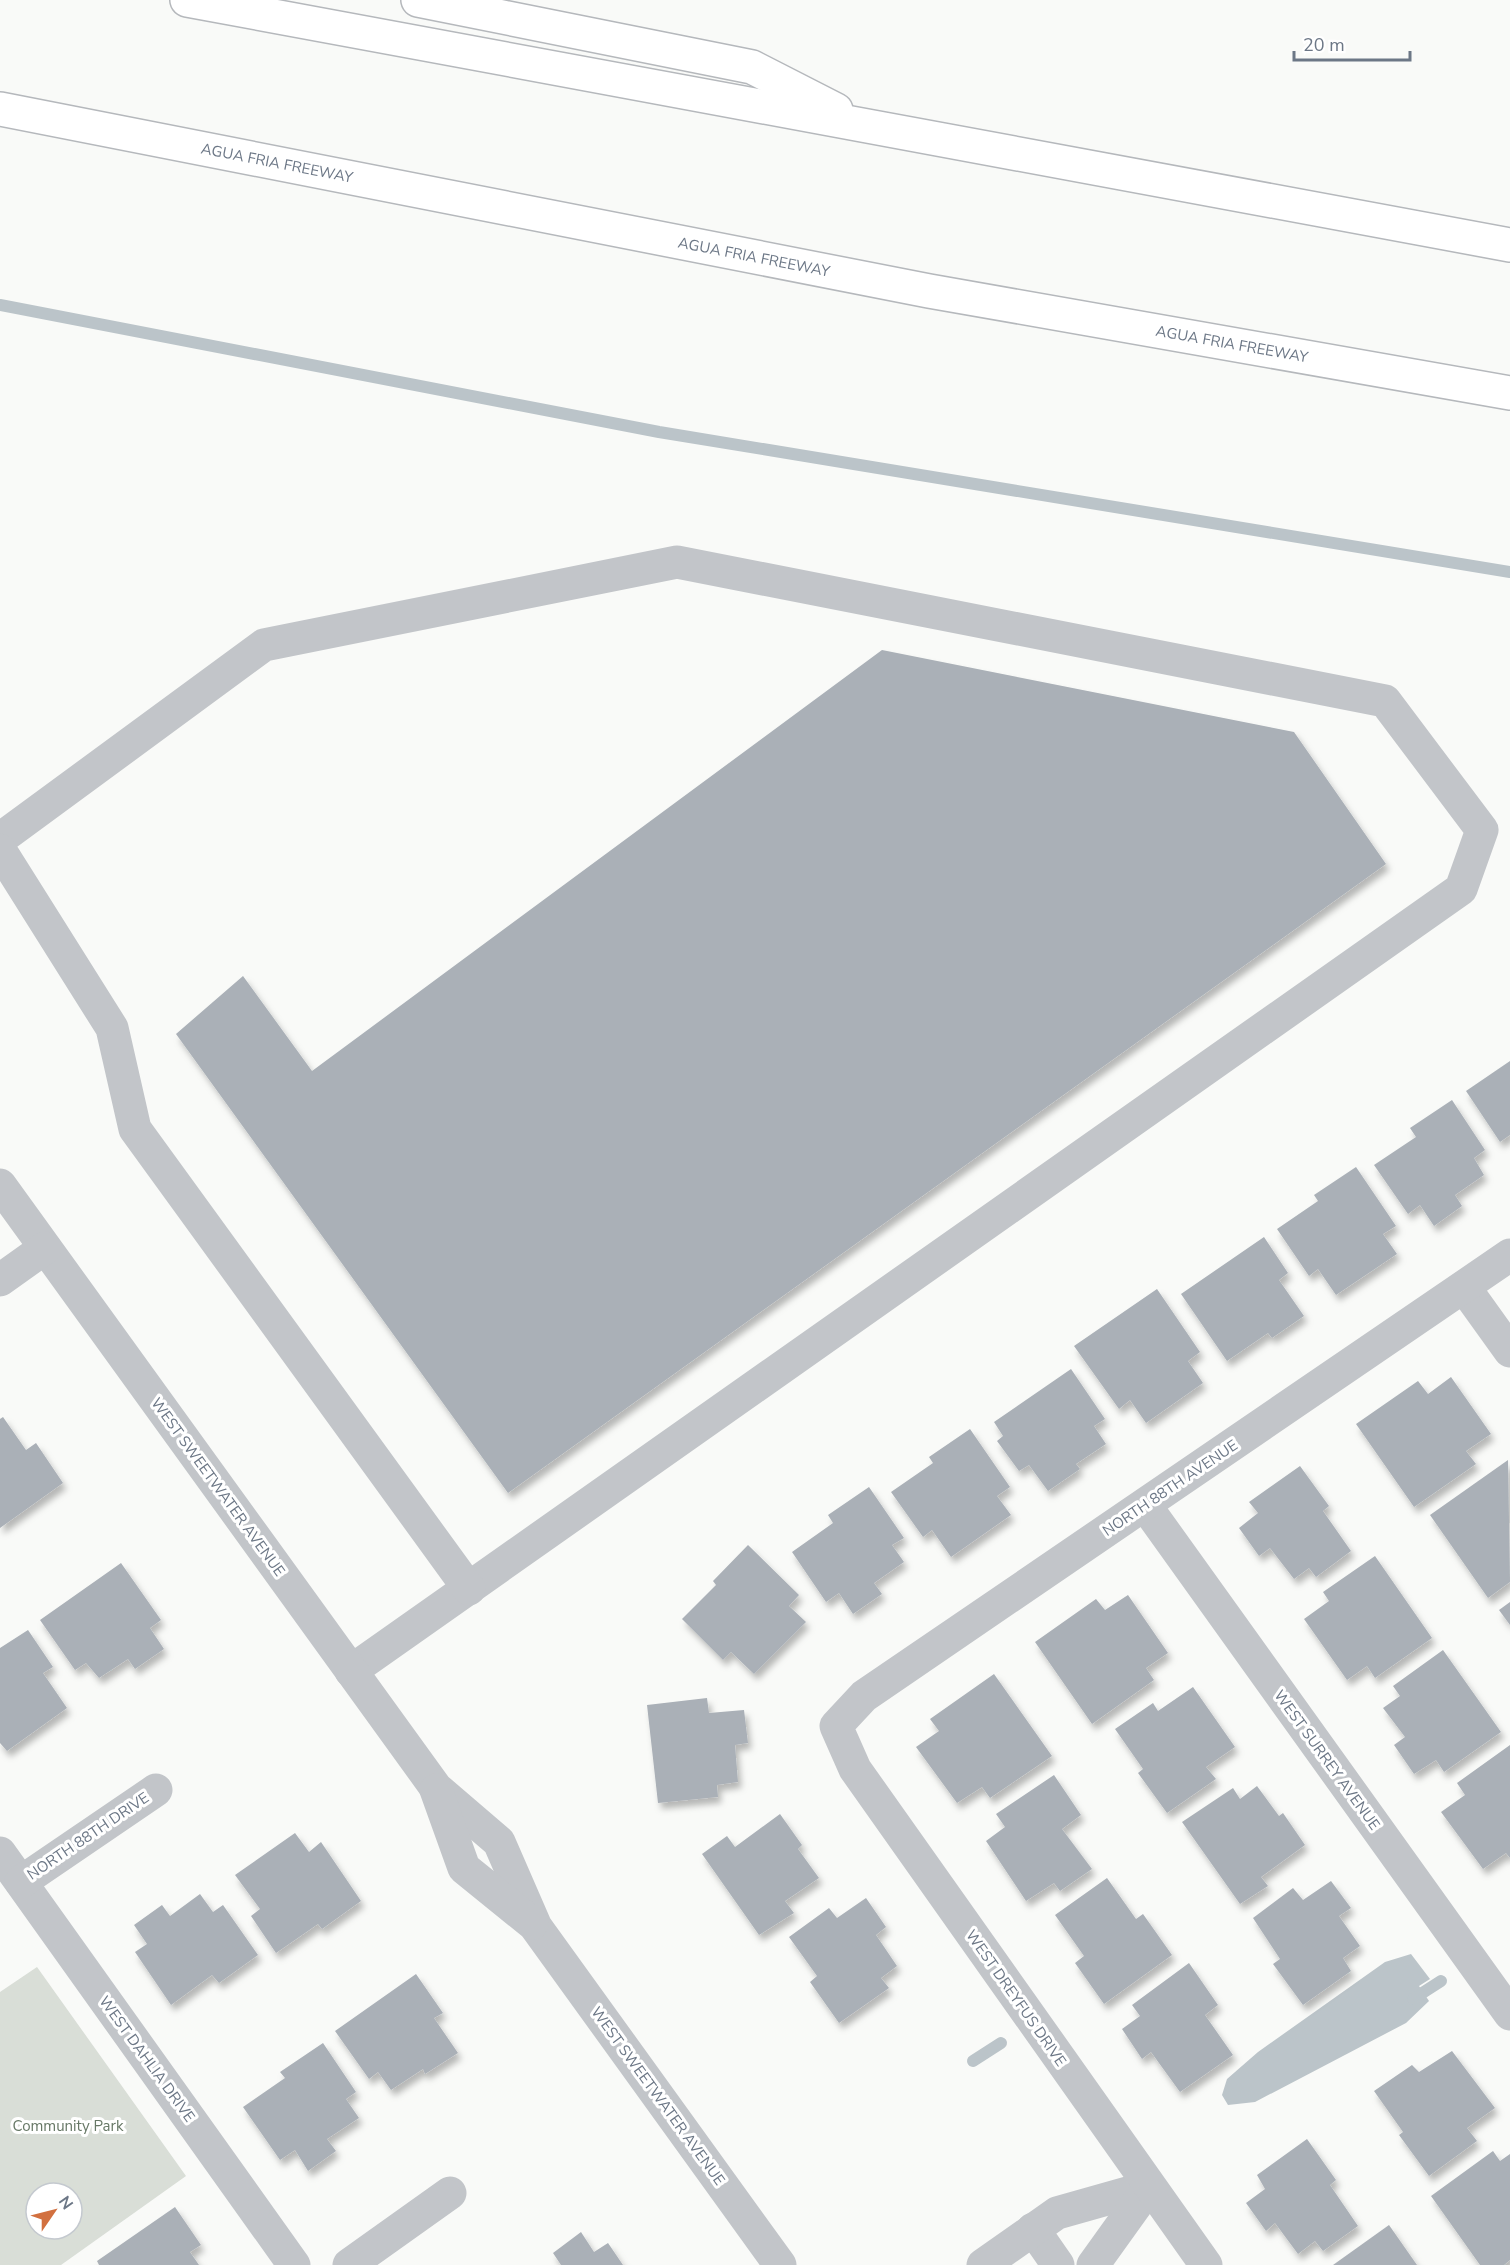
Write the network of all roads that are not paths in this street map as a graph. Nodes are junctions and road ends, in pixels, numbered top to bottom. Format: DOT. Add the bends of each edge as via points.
graph roads {
  1 [pos="187,0"];
  2 [pos="418,0"];
  3 [pos="0,109"];
  4 [pos="867,126"];
  5 [pos="1510,244"];
  6 [pos="1510,393"];
  7 [pos="0,839"];
  8 [pos="0,850"];
  9 [pos="0,1185"];
  10 [pos="45,1248"];
  11 [pos="1510,1255"];
  12 [pos="0,1280"];
  13 [pos="1464,1287"];
  14 [pos="1510,1351"];
  15 [pos="1145,1505"];
  16 [pos="469,1589"];
  17 [pos="351,1671"];
  18 [pos="836,1725"];
  19 [pos="156,1790"];
  20 [pos="0,1852"];
  21 [pos="21,1882"];
  22 [pos="1510,2014"];
  23 [pos="1149,2187"];
  24 [pos="450,2193"];
  25 [pos="1033,2229"];
  26 [pos="294,2265"];
  27 [pos="349,2265"];
  28 [pos="780,2265"];
  29 [pos="983,2265"];
  30 [pos="1058,2265"];
  31 [pos="1093,2265"];
  32 [pos="1206,2265"];
  1 -- 4 [label="highway"];
  2 -- 4 [label="highway" via="752,67"];
  3 -- 6 [label="highway, AGUA FRIA FREEWAY" via="929,291"];
  4 -- 5 [label="highway"];
  7 -- 16 [label="street" via="264,645 677,562 1385,701 1482,830 1461,889"];
  8 -- 16 [label="street" via="112,1028 135,1130"];
  9 -- 10 [label="street, WEST SWEETWATER AVENUE"];
  10 -- 12 [label="street"];
  10 -- 17 [label="street, WEST SWEETWATER AVENUE"];
  11 -- 13 [label="street, NORTH 88TH AVENUE"];
  13 -- 14 [label="street"];
  13 -- 15 [label="street, NORTH 88TH AVENUE"];
  15 -- 18 [label="street, NORTH 88TH AVENUE" via="864,1696"];
  15 -- 22 [label="street, WEST SURREY AVENUE"];
  16 -- 17 [label="street"];
  17 -- 28 [label="street, WEST SWEETWATER AVENUE" via="436,1788 464,1868 536,1927"];
  18 -- 23 [label="street, WEST DREYFUS DRIVE" via="855,1768"];
  19 -- 21 [label="street, NORTH 88TH DRIVE"];
  20 -- 21 [label="street, WEST DAHLIA DRIVE"];
  21 -- 26 [label="street, WEST DAHLIA DRIVE"];
  23 -- 25 [label="street" via="1057,2213"];
  23 -- 31 [label="street"];
  23 -- 32 [label="street, WEST DREYFUS DRIVE"];
  24 -- 27 [label="street"];
  25 -- 29 [label="street"];
  25 -- 30 [label="street"];
}
